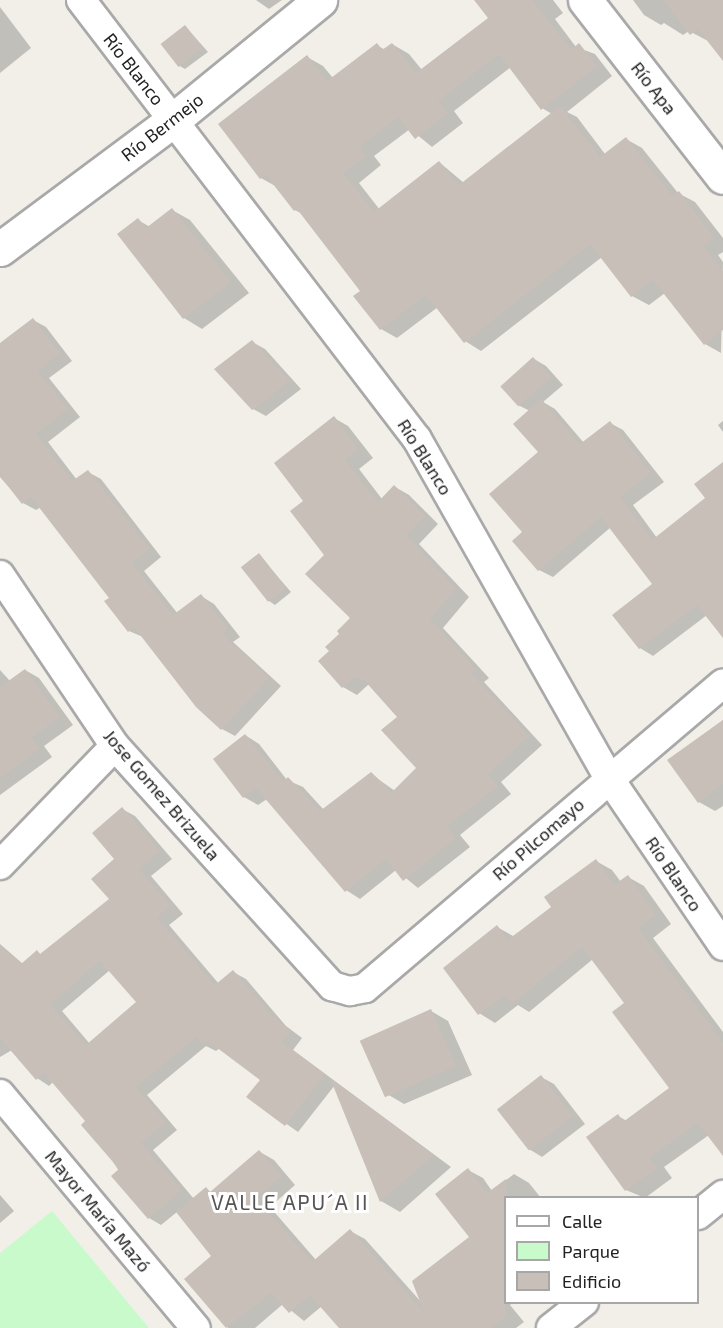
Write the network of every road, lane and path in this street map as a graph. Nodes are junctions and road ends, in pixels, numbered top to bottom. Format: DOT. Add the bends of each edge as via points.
graph roads {
  1 [pos="81,0"];
  2 [pos="320,0"];
  3 [pos="585,0"];
  4 [pos="173,120"];
  5 [pos="723,177"];
  6 [pos="0,249"];
  7 [pos="0,575"];
  8 [pos="723,683"];
  9 [pos="115,746"];
  10 [pos="609,778"];
  11 [pos="0,865"];
  12 [pos="723,946"];
  13 [pos="350,991"];
  14 [pos="0,1094"];
  15 [pos="723,1195"];
  16 [pos="699,1214"];
  17 [pos="581,1304"];
  18 [pos="196,1328"];
  19 [pos="551,1328"];
  1 -- 4 [label="street, Río Blanco"];
  2 -- 4 [label="street, Río Bermejo"];
  3 -- 5 [label="street, Río Apa"];
  4 -- 6 [label="street, Río Bermejo"];
  4 -- 10 [label="street, Río Blanco" via="417,439"];
  7 -- 9 [label="street, Jose Gomez Brizuela"];
  8 -- 10 [label="street, Río Pilcomayo"];
  9 -- 11 [label="street"];
  9 -- 13 [label="street, Jose Gomez Brizuela" via="332,986"];
  10 -- 12 [label="street, Río Blanco"];
  10 -- 13 [label="street, Río Pilcomayo" via="365,988"];
  14 -- 18 [label="street, Mayor María Mazó"];
  15 -- 16 [label="street"];
  17 -- 19 [label="street"];
}
